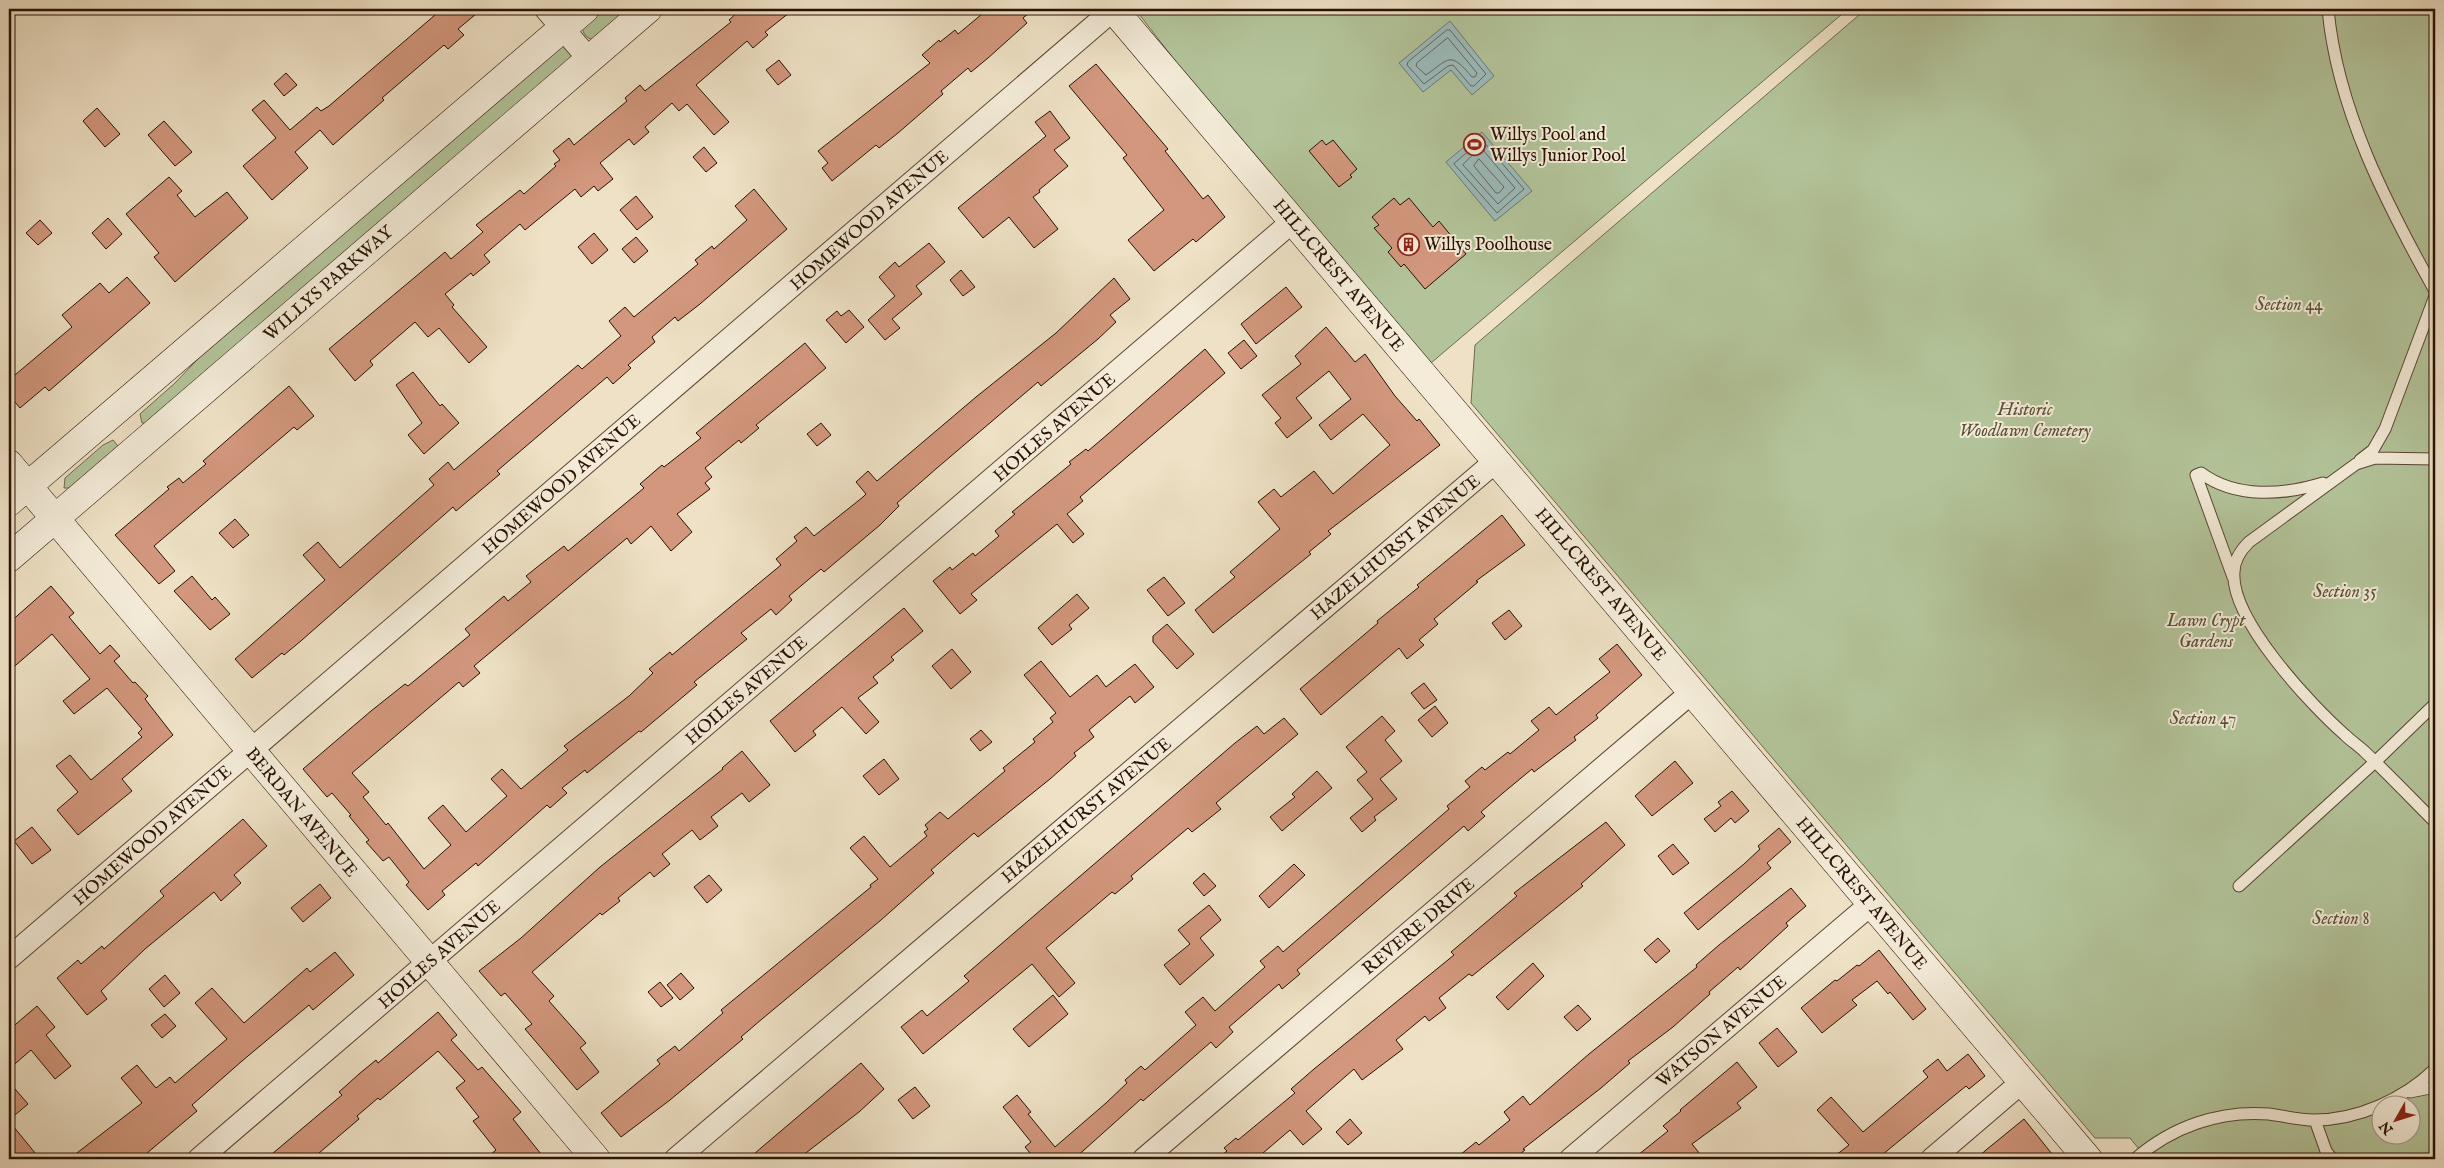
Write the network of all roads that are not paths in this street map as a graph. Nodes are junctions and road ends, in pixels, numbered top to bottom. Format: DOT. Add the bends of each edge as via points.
graph roads {
  1 [pos="585,9"];
  2 [pos="648,9"];
  3 [pos="1114,9"];
  4 [pos="2328,9"];
  5 [pos="554,18"];
  6 [pos="589,59"];
  7 [pos="1294,221"];
  8 [pos="2435,291"];
  9 [pos="2435,296"];
  10 [pos="113,412"];
  11 [pos="140,445"];
  12 [pos="2435,459"];
  13 [pos="1496,461"];
  14 [pos="9,464"];
  15 [pos="2349,468"];
  16 [pos="2338,475"];
  17 [pos="18,494"];
  18 [pos="55,518"];
  19 [pos="9,558"];
  20 [pos="2234,582"];
  21 [pos="1692,692"];
  22 [pos="2435,704"];
  23 [pos="251,750"];
  24 [pos="2376,762"];
  25 [pos="2435,822"];
  26 [pos="2238,886"];
  27 [pos="1871,904"];
  28 [pos="9,958"];
  29 [pos="430,962"];
  30 [pos="2435,1069"];
  31 [pos="2022,1082"];
  32 [pos="2435,1087"];
  33 [pos="2399,1096"];
  34 [pos="2401,1096"];
  35 [pos="2372,1108"];
  36 [pos="2315,1120"];
  37 [pos="199,1159"];
  38 [pos="596,1159"];
  39 [pos="676,1159"];
  40 [pos="1144,1159"];
  41 [pos="1571,1159"];
  42 [pos="1932,1159"];
  43 [pos="2088,1159"];
  44 [pos="2135,1159"];
  45 [pos="2332,1159"];
  1 -- 5 [label="street"];
  2 -- 6 [label="street, WILLYS PARKWAY"];
  3 -- 7 [label="street, HILLCREST AVENUE"];
  3 -- 23 [label="street, HOMEWOOD AVENUE"];
  4 -- 8 [label="lane" via="2341,76 2357,130 2415,256"];
  5 -- 6 [label="street"];
  5 -- 10 [label="street"];
  6 -- 11 [label="street, WILLYS PARKWAY"];
  7 -- 13 [label="street, HILLCREST AVENUE"];
  7 -- 29 [label="street, HOILES AVENUE"];
  9 -- 15 [label="lane" via="2381,439 2373,450"];
  10 -- 11 [label="street"];
  10 -- 17 [label="street"];
  11 -- 18 [label="street, WILLYS PARKWAY"];
  12 -- 15 [label="lane" via="2375,458"];
  13 -- 21 [label="street, HILLCREST AVENUE"];
  13 -- 39 [label="street, HAZELHURST AVENUE"];
  14 -- 17 [label="street, BERDAN AVENUE"];
  15 -- 16 [label="lane"];
  16 -- 20 [label="lane" via="2242,549 2236,562"];
  16 -- 20 [label="lane" via="2305,488 2267,493 2236,490 2201,473 2196,475"];
  17 -- 18 [label="street, BERDAN AVENUE"];
  18 -- 19 [label="street, WILLYS PARKWAY"];
  18 -- 23 [label="street, BERDAN AVENUE"];
  20 -- 24 [label="lane" via="2244,610 2272,655 2325,715"];
  21 -- 27 [label="street, HILLCREST AVENUE"];
  21 -- 40 [label="street, REVERE DRIVE"];
  22 -- 24 [label="lane"];
  23 -- 28 [label="street, HOMEWOOD AVENUE"];
  23 -- 29 [label="street, BERDAN AVENUE"];
  24 -- 25 [label="lane"];
  24 -- 26 [label="lane"];
  27 -- 31 [label="street, HILLCREST AVENUE"];
  27 -- 41 [label="street, WATSON AVENUE"];
  29 -- 37 [label="street, HOILES AVENUE"];
  29 -- 38 [label="street, BERDAN AVENUE"];
  30 -- 33 [label="lane"];
  31 -- 42 [label="street"];
  31 -- 43 [label="street, HILLCREST AVENUE"];
  32 -- 34 [label="lane"];
  35 -- 36 [label="lane" via="2360,1113"];
  36 -- 44 [label="lane" via="2255,1113 2224,1115 2167,1136"];
  36 -- 45 [label="lane"];
}
